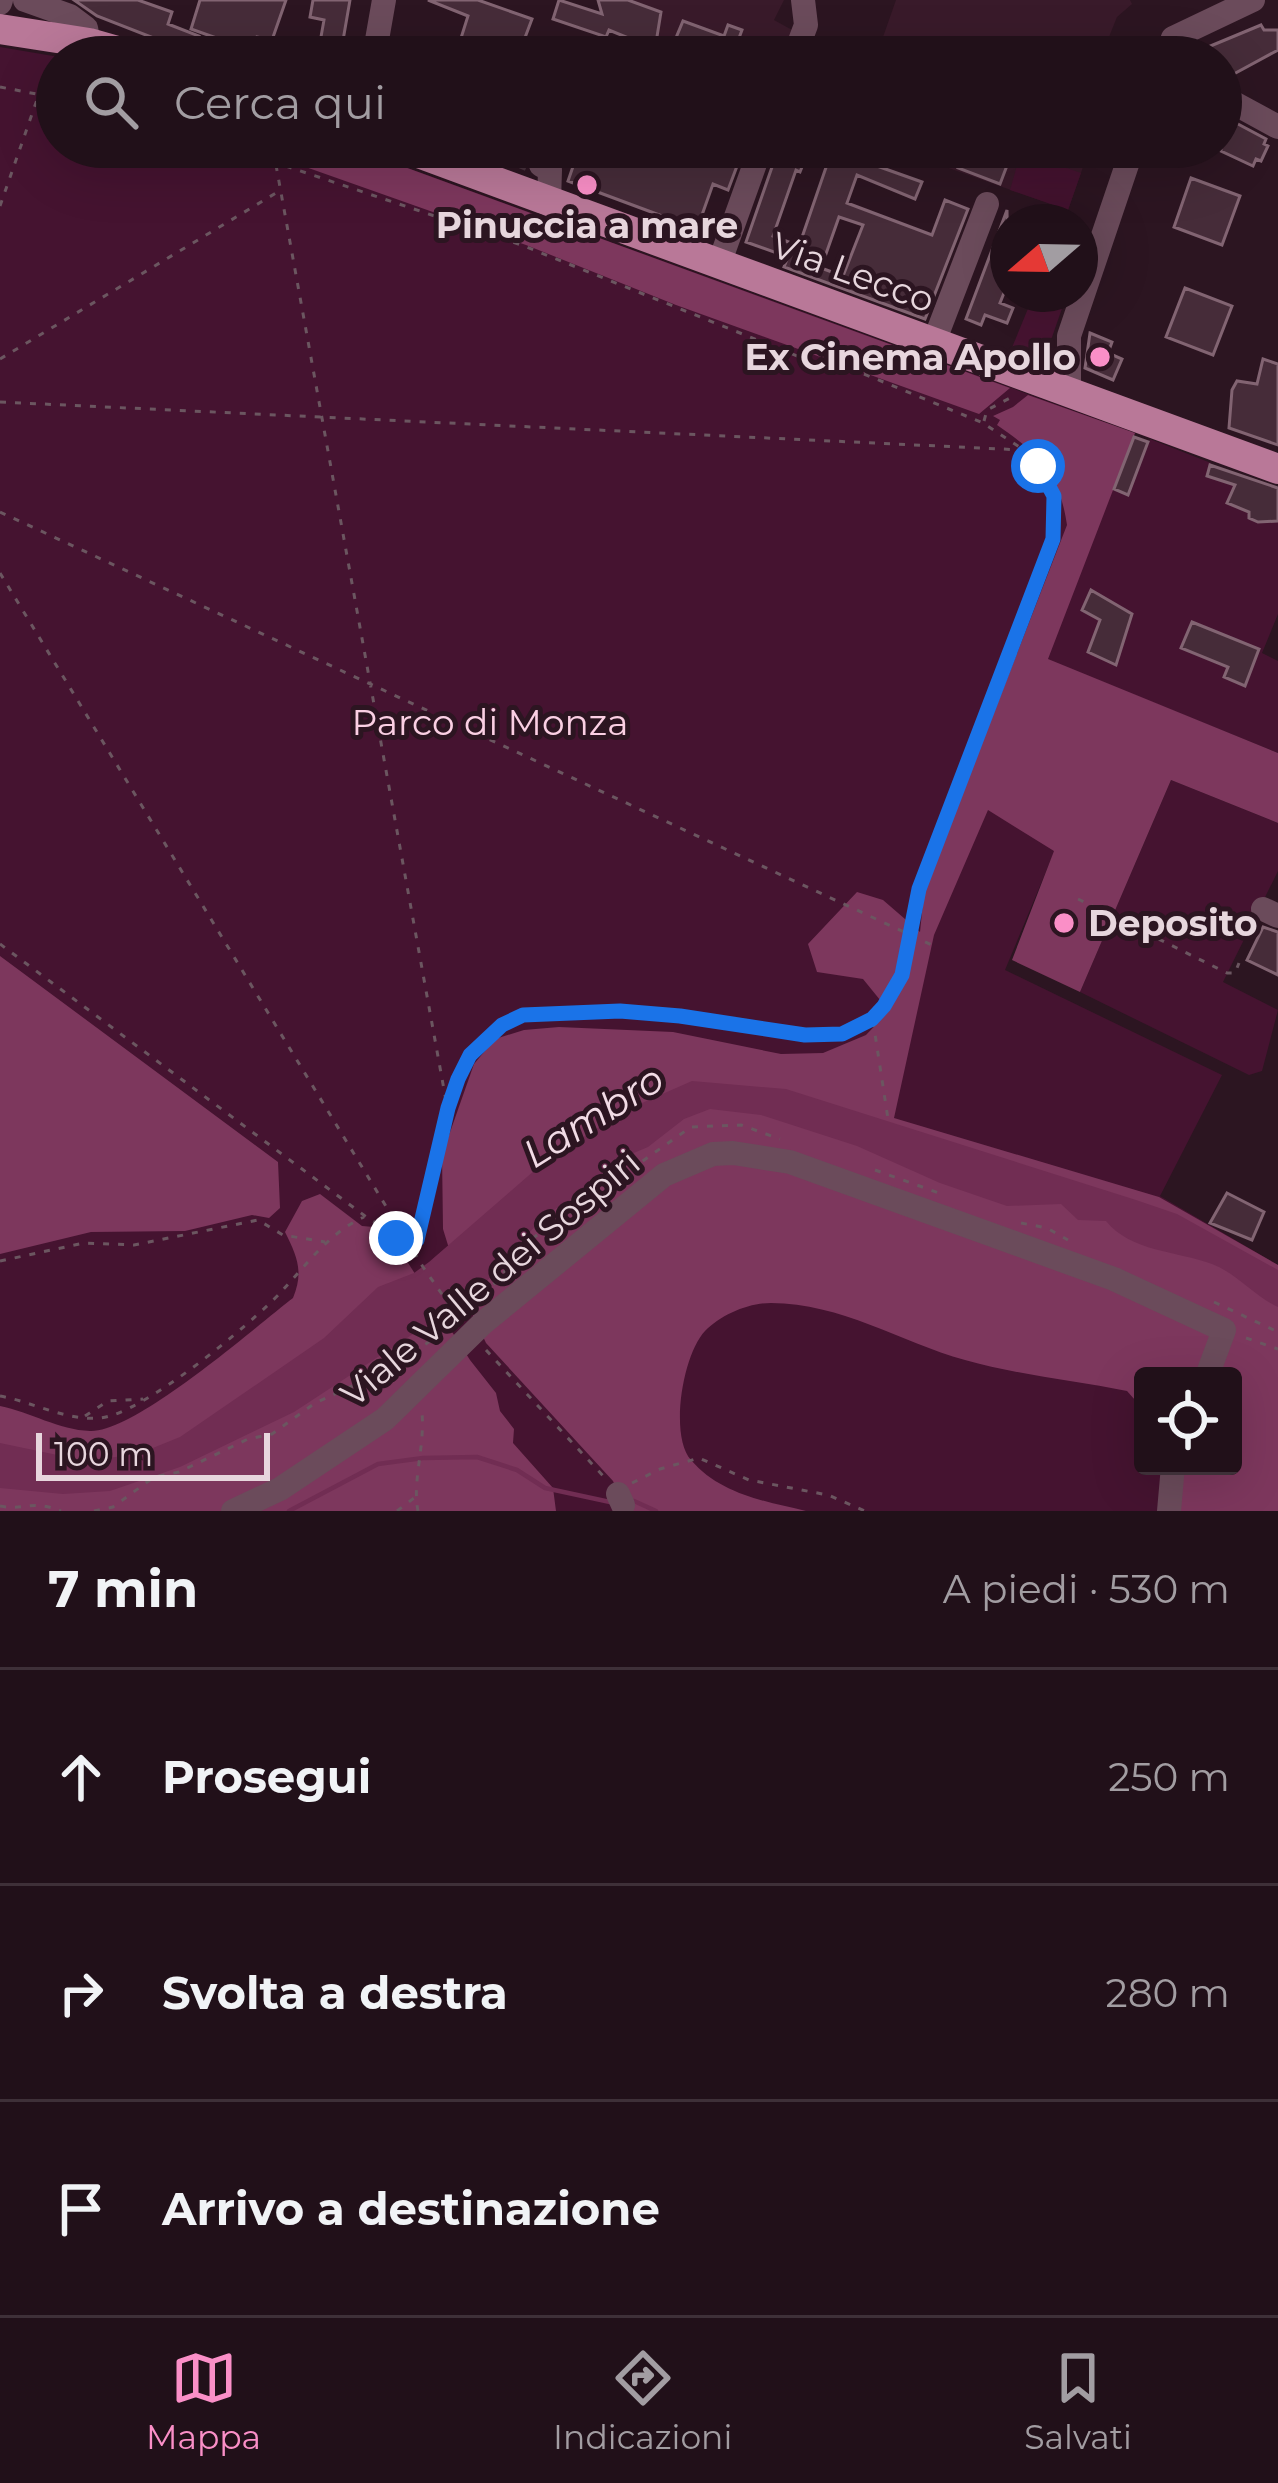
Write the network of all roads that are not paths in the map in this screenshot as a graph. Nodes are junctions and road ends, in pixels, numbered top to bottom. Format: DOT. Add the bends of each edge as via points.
graph roads {
  1 [pos="25,0"];
  2 [pos="384,0"];
  3 [pos="803,0"];
  4 [pos="1253,0"];
  5 [pos="0,29"];
  6 [pos="44,36"];
  7 [pos="88,36"];
  8 [pos="378,36"];
  9 [pos="802,36"];
  10 [pos="1177,36"];
  11 [pos="1242,107"];
  12 [pos="1278,127"];
  13 [pos="462,168"];
  14 [pos="546,168"];
  15 [pos="753,168"];
  16 [pos="1126,168"];
  17 [pos="549,202"];
  18 [pos="987,204"];
  19 [pos="719,264"];
  20 [pos="934,342"];
  21 [pos="1046,385"];
  22 [pos="1278,469"];
  23 [pos="1210,1367"];
  24 [pos="1172,1475"];
  25 [pos="233,1511"];
  26 [pos="1169,1511"];
  1 -- 7 [label="street" via="70,16"];
  2 -- 8 [label="street"];
  3 -- 9 [label="street"];
  4 -- 10 [label="street"];
  5 -- 6 [label="main road"];
  11 -- 12 [label="street"];
  13 -- 17 [label="main road, Via Lecco"];
  14 -- 17 [label="street"];
  15 -- 19 [label="street"];
  16 -- 21 [label="street"];
  17 -- 19 [label="main road, Via Lecco"];
  18 -- 20 [label="street"];
  19 -- 20 [label="main road, Via Lecco"];
  20 -- 21 [label="main road, Via Lecco"];
  21 -- 22 [label="main road, Via Lecco"];
  23 -- 25 [label="street, Viale Valle dei Sospiri" via="1224,1330 1114,1279 790,1162 733,1153 664,1175 477,1329 385,1419 280,1490"];
  24 -- 26 [label="street"];
}
